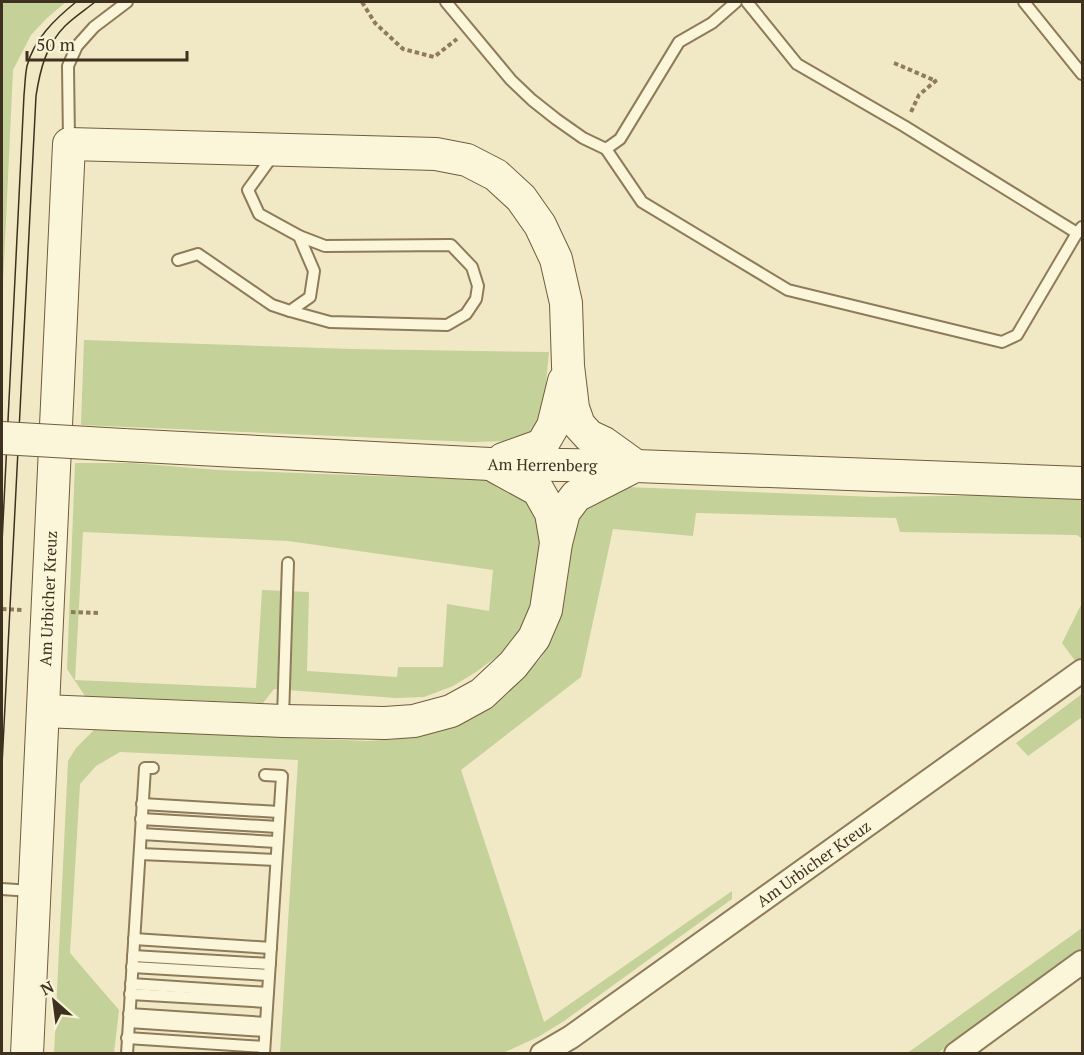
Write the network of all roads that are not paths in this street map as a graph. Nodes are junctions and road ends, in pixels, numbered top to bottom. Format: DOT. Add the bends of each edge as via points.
graph roads {
  1 [pos="127,2"];
  2 [pos="446,2"];
  3 [pos="736,2"];
  4 [pos="747,2"];
  5 [pos="1024,2"];
  6 [pos="1083,74"];
  7 [pos="69,144"];
  8 [pos="278,149"];
  9 [pos="606,149"];
  10 [pos="1080,230"];
  11 [pos="298,236"];
  12 [pos="178,260"];
  13 [pos="290,311"];
  14 [pos="568,366"];
  15 [pos="2,438"];
  16 [pos="490,464"];
  17 [pos="636,466"];
  18 [pos="1083,483"];
  19 [pos="556,543"];
  20 [pos="288,563"];
  21 [pos="1083,671"];
  22 [pos="43,711"];
  23 [pos="283,721"];
  24 [pos="153,768"];
  25 [pos="265,775"];
  26 [pos="142,804"];
  27 [pos="279,812"];
  28 [pos="141,819"];
  29 [pos="278,827"];
  30 [pos="141,834"];
  31 [pos="277,842"];
  32 [pos="140,854"];
  33 [pos="276,860"];
  34 [pos="2,889"];
  35 [pos="35,891"];
  36 [pos="134,939"];
  37 [pos="271,948"];
  38 [pos="132,961"];
  39 [pos="1083,962"];
  40 [pos="269,969"];
  41 [pos="131,989"];
  42 [pos="267,998"];
  43 [pos="129,1018"];
  44 [pos="266,1027"];
  45 [pos="128,1038"];
  46 [pos="264,1050"];
  47 [pos="963,1052"];
  48 [pos="27,1053"];
  49 [pos="127,1053"];
  50 [pos="542,1053"];
  1 -- 7 [label="lane" via="94,27 77,46 68,66"];
  2 -- 9 [label="lane" via="532,100 583,138"];
  3 -- 9 [label="lane" via="712,23 679,42 620,139"];
  4 -- 10 [label="lane" via="797,64"];
  5 -- 6 [label="lane"];
  7 -- 8 [label="main road"];
  7 -- 22 [label="main road, Am Urbicher Kreuz"];
  8 -- 11 [label="lane" via="248,190 260,214"];
  8 -- 14 [label="main road" via="435,154 467,160 496,175 521,198 540,225 556,259 566,303"];
  9 -- 10 [label="lane" via="642,202 788,290 1002,342 1017,335"];
  11 -- 13 [label="lane" via="314,271 310,297"];
  11 -- 13 [label="lane" via="325,246 451,245 472,267 478,286 466,314 447,325 330,322"];
  12 -- 13 [label="lane" via="198,254 272,305"];
  14 -- 16 [label="main road" via="554,426 542,445"];
  14 -- 17 [label="main road" via="579,424"];
  15 -- 16 [label="main road, Am Herrenberg, bridge"];
  16 -- 17 [label="main road, Am Herrenberg"];
  16 -- 19 [label="main road" via="538,490 551,513"];
  17 -- 18 [label="main road, Am Herrenberg"];
  17 -- 19 [label="main road" via="576,496 564,512"];
  19 -- 23 [label="main road" via="546,610 534,638 482,694 451,711 414,721"];
  20 -- 23 [label="lane"];
  21 -- 50 [label="street, Am Urbicher Kreuz" via="572,1037"];
  22 -- 23 [label="main road"];
  22 -- 35 [label="main road, Am Urbicher Kreuz"];
  24 -- 26 [label="lane" via="145,768"];
  25 -- 27 [label="lane" via="282,776"];
  26 -- 27 [label="lane"];
  26 -- 28 [label="lane"];
  27 -- 29 [label="lane"];
  28 -- 29 [label="lane"];
  28 -- 30 [label="lane"];
  29 -- 31 [label="lane"];
  30 -- 31 [label="lane"];
  30 -- 32 [label="lane"];
  31 -- 33 [label="lane"];
  32 -- 33 [label="lane"];
  32 -- 36 [label="lane"];
  33 -- 37 [label="lane"];
  34 -- 35 [label="lane"];
  35 -- 48 [label="main road, Am Urbicher Kreuz"];
  36 -- 37 [label="lane"];
  36 -- 38 [label="lane"];
  37 -- 40 [label="lane"];
  38 -- 40 [label="lane"];
  38 -- 41 [label="lane"];
  39 -- 47 [label="street"];
  40 -- 42 [label="lane"];
  41 -- 42 [label="lane"];
  41 -- 43 [label="lane"];
  42 -- 44 [label="lane"];
  43 -- 44 [label="lane"];
  43 -- 45 [label="lane"];
  44 -- 46 [label="lane"];
  45 -- 46 [label="lane"];
  45 -- 49 [label="lane"];
}
